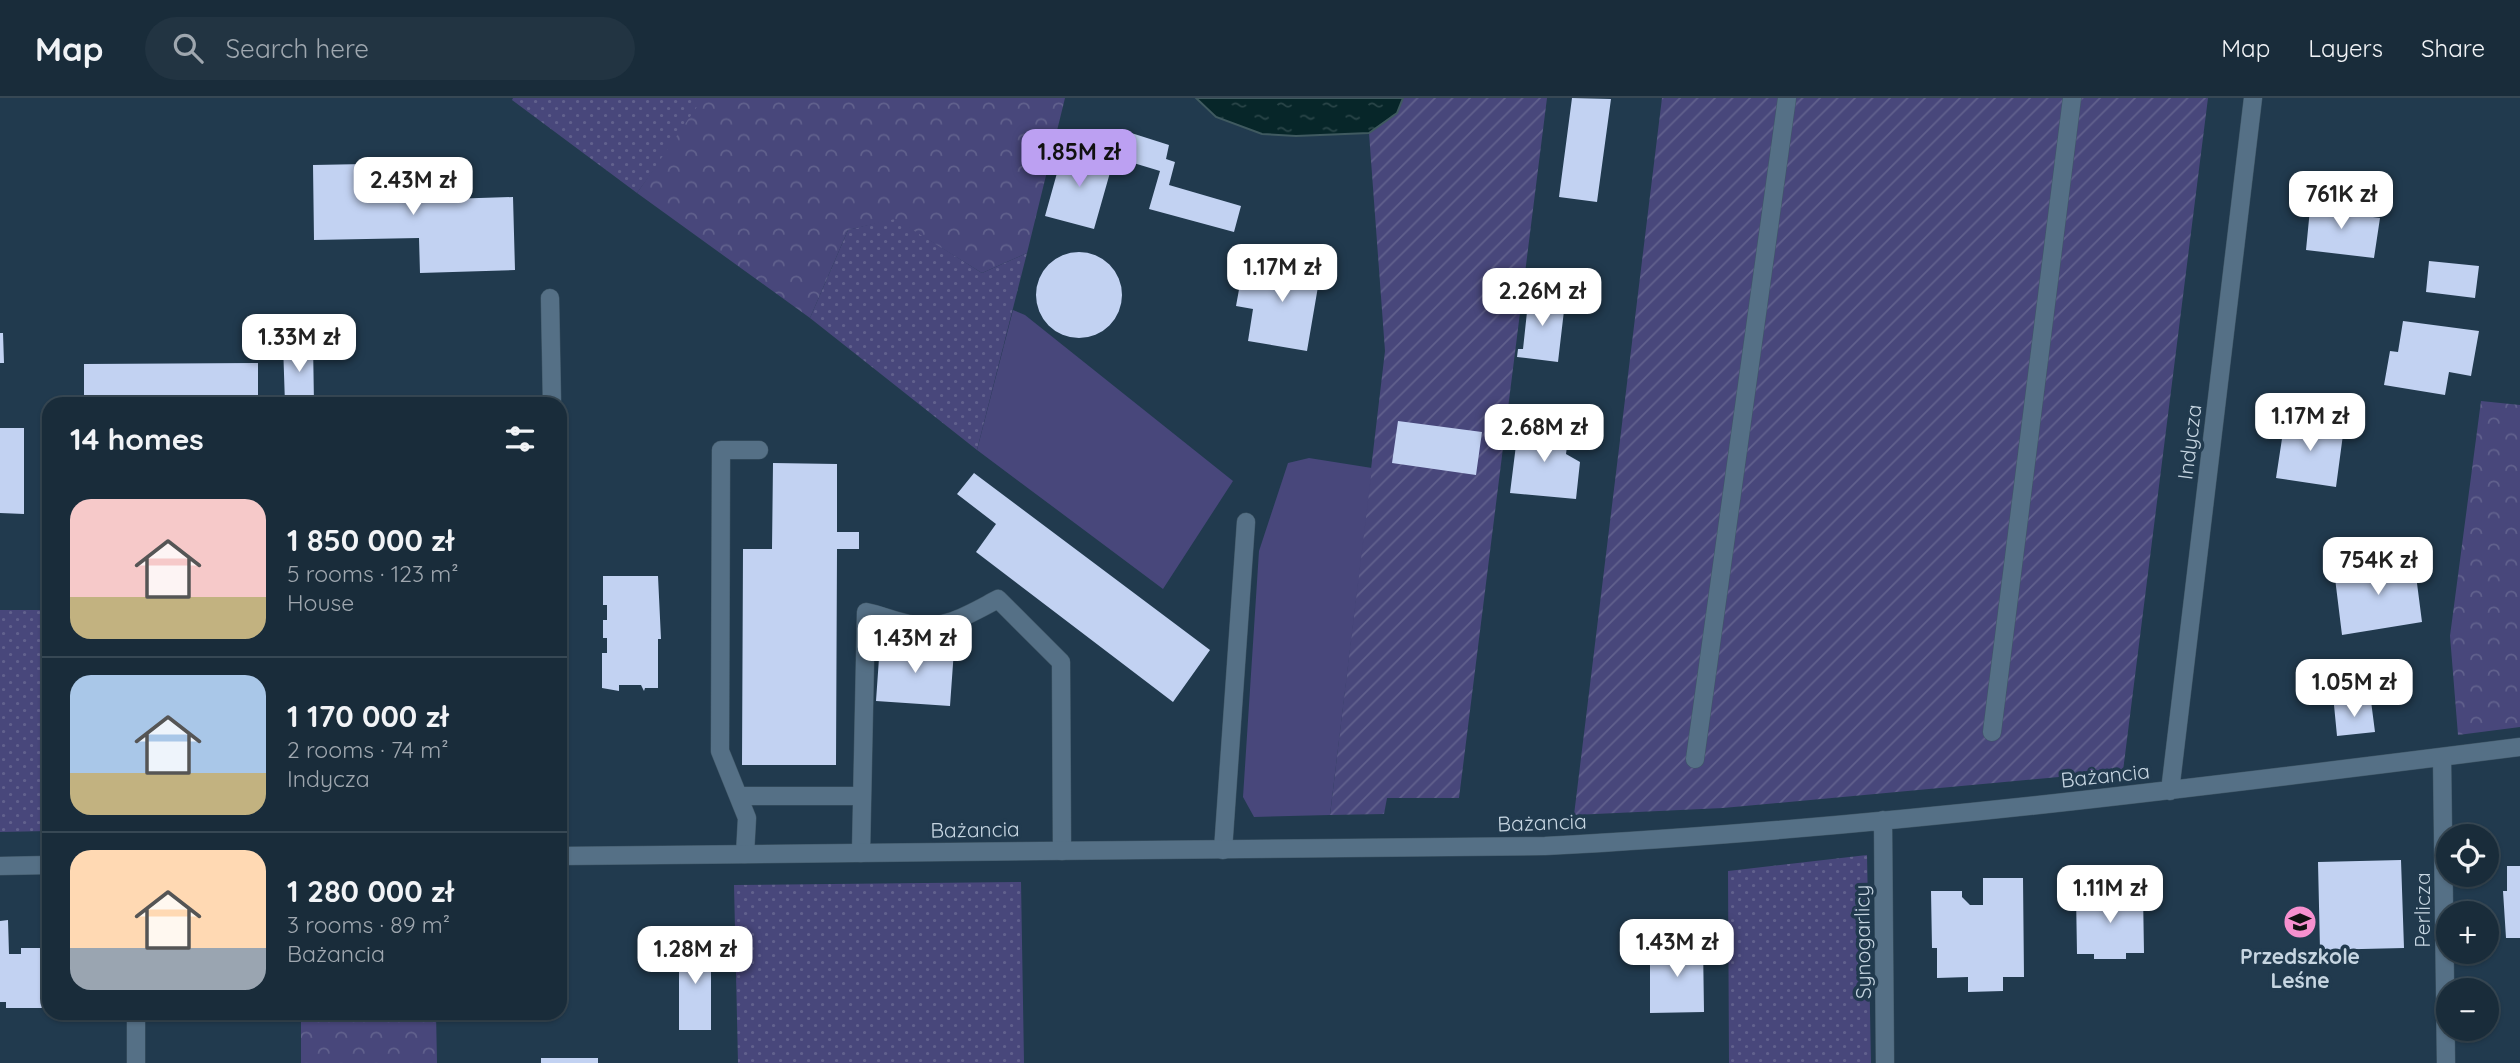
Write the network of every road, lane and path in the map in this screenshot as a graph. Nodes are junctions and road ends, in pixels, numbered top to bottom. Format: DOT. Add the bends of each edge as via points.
graph roads {
  1 [pos="1787,98"];
  2 [pos="2072,98"];
  3 [pos="2253,98"];
  4 [pos="550,298"];
  5 [pos="552,397"];
  6 [pos="759,450"];
  7 [pos="1246,522"];
  8 [pos="1992,732"];
  9 [pos="2520,747"];
  10 [pos="2442,757"];
  11 [pos="1695,759"];
  12 [pos="2170,791"];
  13 [pos="740,796"];
  14 [pos="862,796"];
  15 [pos="1883,820"];
  16 [pos="1223,850"];
  17 [pos="1062,851"];
  18 [pos="862,853"];
  19 [pos="745,854"];
  20 [pos="567,856"];
  21 [pos="42,865"];
  22 [pos="0,866"];
  23 [pos="136,1020"];
  24 [pos="136,1063"];
  25 [pos="1885,1063"];
  26 [pos="2446,1063"];
  1 -- 11 [label="street"];
  2 -- 8 [label="street"];
  3 -- 12 [label="street, Indycza"];
  4 -- 5 [label="street"];
  6 -- 13 [label="street" via="721,450 720,751"];
  7 -- 16 [label="street"];
  9 -- 10 [label="street, Bażancia"];
  10 -- 12 [label="street, Bażancia"];
  10 -- 26 [label="street, Perlicza"];
  12 -- 15 [label="street, Bażancia"];
  13 -- 14 [label="street"];
  13 -- 19 [label="street" via="747,818"];
  14 -- 17 [label="street" via="866,612 912,625 935,625 956,621 998,599 1061,662"];
  14 -- 18 [label="street"];
  15 -- 16 [label="street, Bażancia" via="1558,845"];
  15 -- 25 [label="street, Synogarlicy"];
  16 -- 17 [label="street, Bażancia"];
  17 -- 18 [label="street, Bażancia"];
  18 -- 19 [label="street, Bażancia"];
  19 -- 20 [label="street, Bażancia"];
  21 -- 22 [label="street"];
  23 -- 24 [label="street"];
}
